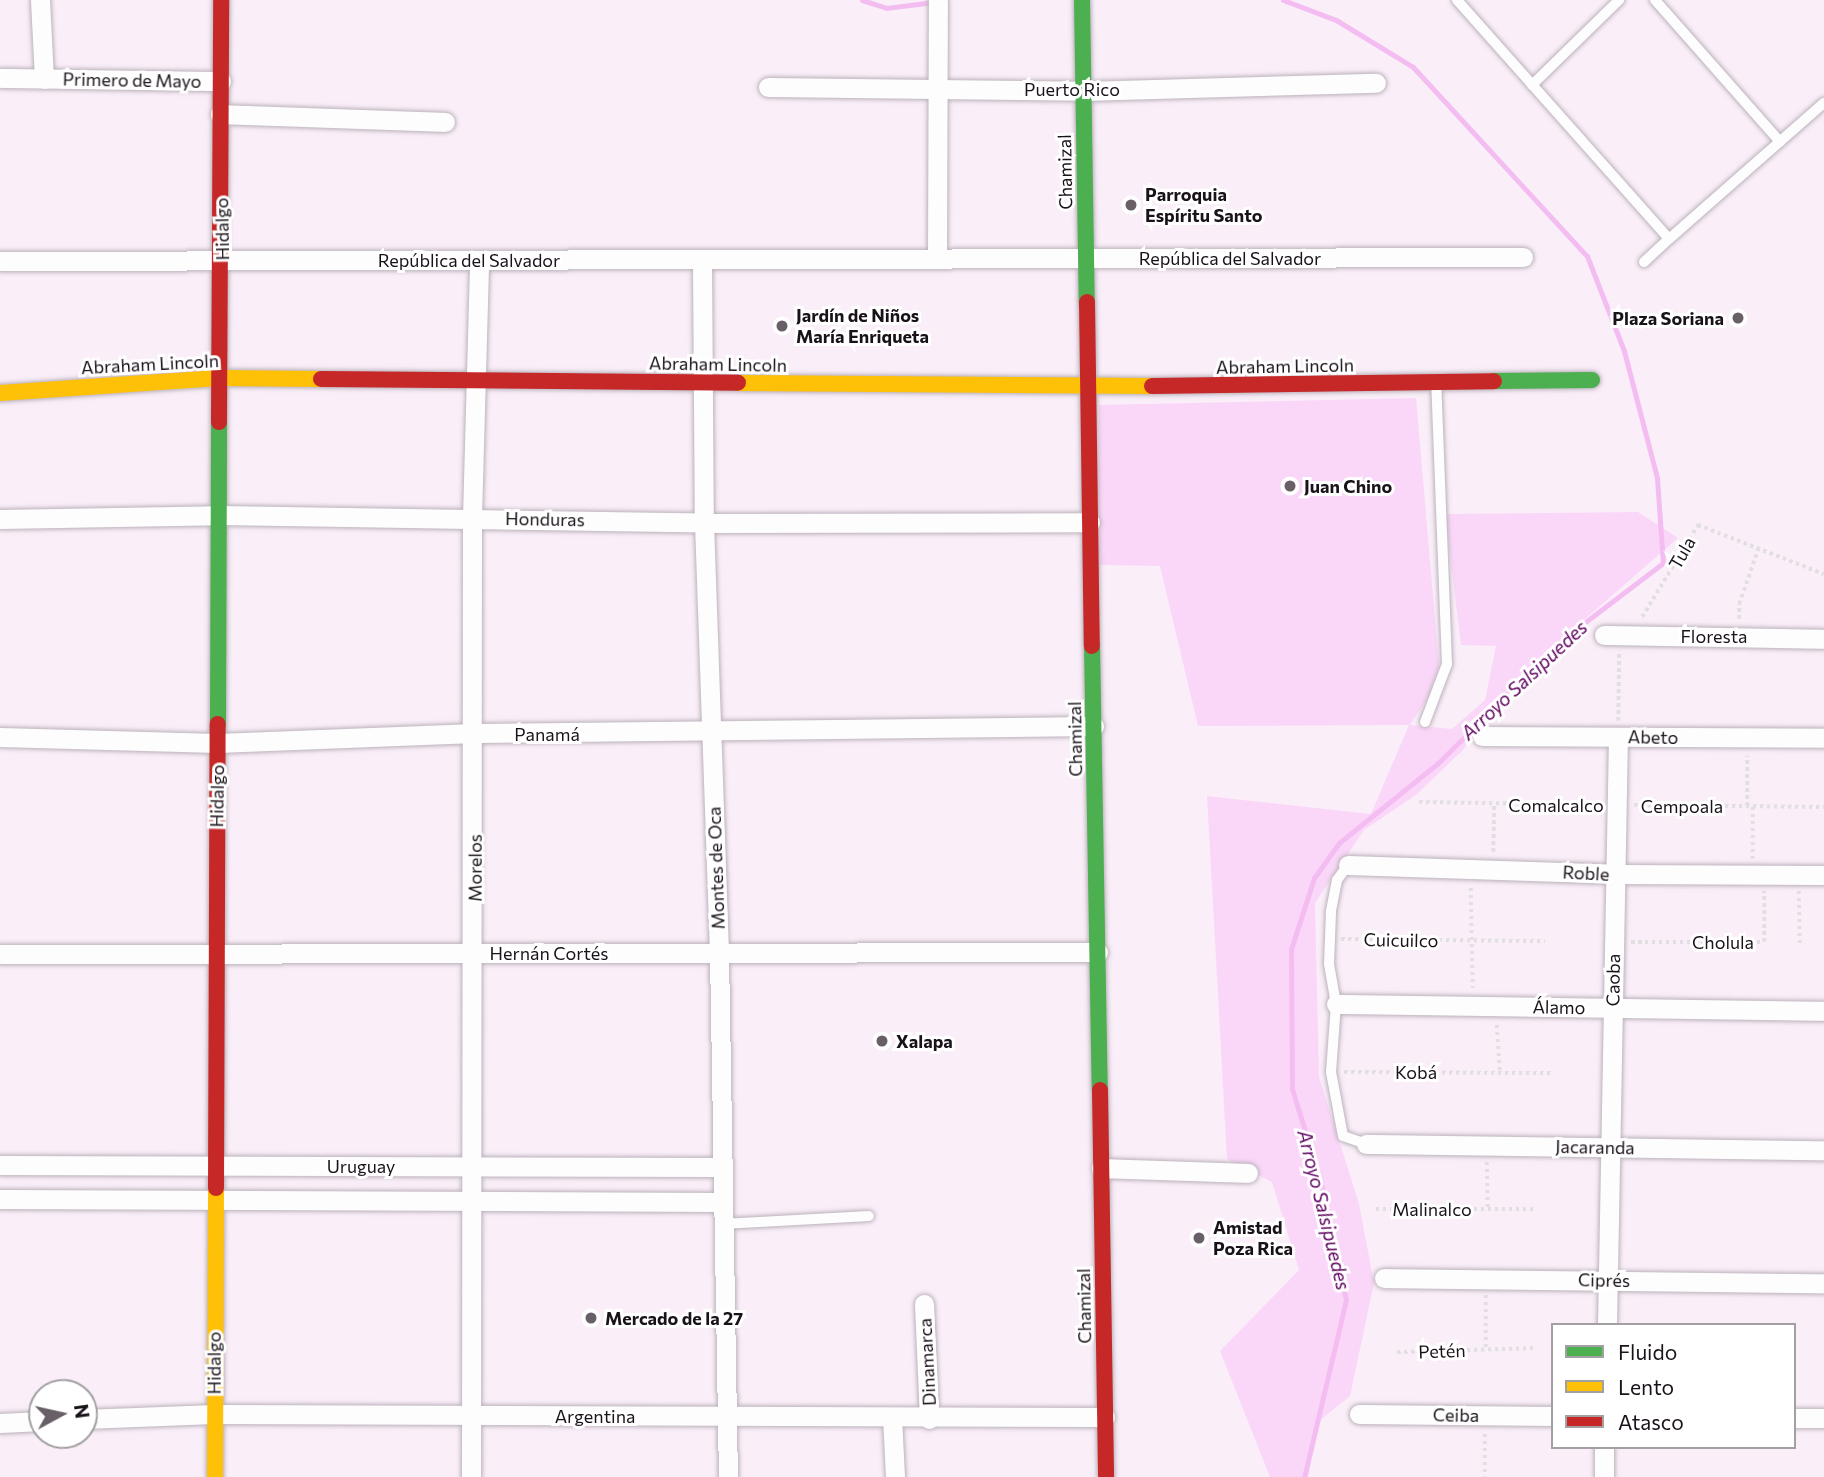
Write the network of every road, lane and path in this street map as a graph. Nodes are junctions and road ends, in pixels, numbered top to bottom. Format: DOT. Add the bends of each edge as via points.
graph roads {
  1 [pos="40,0"];
  2 [pos="221,0"];
  3 [pos="938,0"];
  4 [pos="1457,0"];
  5 [pos="1619,0"];
  6 [pos="1655,0"];
  7 [pos="1082,5"];
  8 [pos="0,78"];
  9 [pos="44,79"];
  10 [pos="221,81"];
  11 [pos="1376,83"];
  12 [pos="1532,85"];
  13 [pos="768,87"];
  14 [pos="939,88"];
  15 [pos="1083,91"];
  16 [pos="1824,103"];
  17 [pos="220,114"];
  18 [pos="445,122"];
  19 [pos="1780,142"];
  20 [pos="1669,239"];
  21 [pos="1523,257"];
  22 [pos="937,258"];
  23 [pos="1086,258"];
  24 [pos="479,260"];
  25 [pos="702,260"];
  26 [pos="0,261"];
  27 [pos="223,261"];
  28 [pos="1644,262"];
  29 [pos="222,378"];
  30 [pos="1592,380"];
  31 [pos="474,381"];
  32 [pos="1436,383"];
  33 [pos="702,384"];
  34 [pos="1088,387"];
  35 [pos="0,393"];
  36 [pos="219,515"];
  37 [pos="472,517"];
  38 [pos="0,519"];
  39 [pos="1090,522"];
  40 [pos="704,523"];
  41 [pos="1758,549"];
  42 [pos="1824,574"];
  43 [pos="1618,635"];
  44 [pos="1739,635"];
  45 [pos="1824,639"];
  46 [pos="1425,722"];
  47 [pos="1094,726"];
  48 [pos="475,733"];
  49 [pos="712,734"];
  50 [pos="1482,736"];
  51 [pos="0,737"];
  52 [pos="1618,737"];
  53 [pos="1747,738"];
  54 [pos="1824,738"];
  55 [pos="217,743"];
  56 [pos="1419,802"];
  57 [pos="1494,805"];
  58 [pos="1618,805"];
  59 [pos="1746,806"];
  60 [pos="1753,806"];
  61 [pos="1824,807"];
  62 [pos="1348,865"];
  63 [pos="1469,867"];
  64 [pos="1493,868"];
  65 [pos="1615,874"];
  66 [pos="1758,875"];
  67 [pos="1799,875"];
  68 [pos="1824,875"];
  69 [pos="1329,939"];
  70 [pos="1545,941"];
  71 [pos="1473,942"];
  72 [pos="1614,942"];
  73 [pos="1800,945"];
  74 [pos="1098,952"];
  75 [pos="475,953"];
  76 [pos="719,953"];
  77 [pos="0,954"];
  78 [pos="215,954"];
  79 [pos="1336,1004"];
  80 [pos="1473,1004"];
  81 [pos="1495,1006"];
  82 [pos="1613,1008"];
  83 [pos="1824,1011"];
  84 [pos="1331,1072"];
  85 [pos="1500,1072"];
  86 [pos="1552,1073"];
  87 [pos="1366,1144"];
  88 [pos="1487,1146"];
  89 [pos="1610,1147"];
  90 [pos="1824,1150"];
  91 [pos="0,1165"];
  92 [pos="214,1166"];
  93 [pos="472,1167"];
  94 [pos="721,1167"];
  95 [pos="1101,1168"];
  96 [pos="1248,1173"];
  97 [pos="0,1199"];
  98 [pos="213,1199"];
  99 [pos="472,1199"];
  100 [pos="721,1202"];
  101 [pos="1376,1209"];
  102 [pos="1488,1209"];
  103 [pos="1537,1209"];
  104 [pos="869,1216"];
  105 [pos="720,1224"];
  106 [pos="1384,1278"];
  107 [pos="1485,1279"];
  108 [pos="1607,1280"];
  109 [pos="1824,1283"];
  110 [pos="924,1304"];
  111 [pos="1606,1323"];
  112 [pos="1533,1348"];
  113 [pos="1486,1349"];
  114 [pos="1397,1352"];
  115 [pos="214,1414"];
  116 [pos="1359,1414"];
  117 [pos="470,1415"];
  118 [pos="1485,1415"];
  119 [pos="723,1416"];
  120 [pos="1551,1416"];
  121 [pos="892,1417"];
  122 [pos="1105,1417"];
  123 [pos="98,1418"];
  124 [pos="1796,1418"];
  125 [pos="1824,1418"];
  126 [pos="929,1419"];
  127 [pos="28,1422"];
  128 [pos="0,1423"];
  129 [pos="1604,1449"];
  130 [pos="215,1477"];
  131 [pos="471,1477"];
  132 [pos="727,1477"];
  133 [pos="895,1477"];
  134 [pos="1106,1477"];
  135 [pos="1485,1477"];
  136 [pos="1604,1477"];
  1 -- 9 [label="street, Primero de Mayo"];
  2 -- 10 [label="street, Hidalgo"];
  3 -- 14 [label="street"];
  4 -- 12 [label="lane"];
  5 -- 12 [label="lane"];
  6 -- 19 [label="lane"];
  7 -- 15 [label="street, Chamizal"];
  8 -- 9 [label="street, Primero de Mayo"];
  9 -- 10 [label="street, Primero de Mayo"];
  10 -- 17 [label="street, Hidalgo"];
  11 -- 15 [label="street, Puerto Rico"];
  12 -- 20 [label="lane"];
  13 -- 14 [label="street, Puerto Rico"];
  14 -- 15 [label="street, Puerto Rico"];
  14 -- 22 [label="street"];
  15 -- 23 [label="street, Chamizal"];
  16 -- 19 [label="lane"];
  17 -- 18 [label="street"];
  17 -- 27 [label="street, Hidalgo"];
  19 -- 20 [label="lane"];
  20 -- 28 [label="lane"];
  21 -- 23 [label="street, República del Salvador"];
  22 -- 23 [label="street, República del Salvador"];
  22 -- 25 [label="street, República del Salvador"];
  23 -- 34 [label="street, Chamizal"];
  24 -- 25 [label="street, República del Salvador"];
  24 -- 27 [label="street, República del Salvador"];
  24 -- 31 [label="street, Morelos"];
  25 -- 33 [label="street, Montes de Oca"];
  26 -- 27 [label="street, República del Salvador"];
  27 -- 29 [label="street, Hidalgo"];
  29 -- 31 [label="street, Abraham Lincoln"];
  29 -- 35 [label="street, Abraham Lincoln"];
  29 -- 36 [label="street, Hidalgo"];
  30 -- 32 [label="street, Abraham Lincoln"];
  31 -- 33 [label="street, Abraham Lincoln"];
  31 -- 37 [label="street, Morelos"];
  32 -- 34 [label="street, Abraham Lincoln"];
  32 -- 46 [label="lane" via="1447,664"];
  33 -- 34 [label="street, Abraham Lincoln"];
  33 -- 40 [label="street, Montes de Oca"];
  34 -- 39 [label="street, Chamizal"];
  36 -- 37 [label="street, Honduras"];
  36 -- 38 [label="street, Honduras"];
  36 -- 55 [label="street, Hidalgo"];
  37 -- 40 [label="street, Honduras"];
  37 -- 48 [label="street, Morelos"];
  39 -- 40 [label="street, Honduras"];
  39 -- 47 [label="street, Chamizal"];
  40 -- 49 [label="street, Montes de Oca"];
  41 -- 42 [label="path, Tula"];
  41 -- 43 [label="path, Tula" via="1698,524"];
  41 -- 44 [label="path" via="1739,604"];
  43 -- 44 [label="street, Floresta"];
  43 -- 52 [label="path"];
  44 -- 45 [label="street, Floresta"];
  47 -- 49 [label="street, Panamá"];
  47 -- 74 [label="street, Chamizal"];
  48 -- 49 [label="street, Panamá"];
  48 -- 55 [label="street, Panamá"];
  48 -- 75 [label="street, Morelos"];
  49 -- 76 [label="street, Montes de Oca"];
  50 -- 52 [label="street, Abeto"];
  51 -- 55 [label="street, Panamá"];
  52 -- 53 [label="street, Abeto"];
  52 -- 58 [label="street, Caoba"];
  53 -- 54 [label="street, Abeto"];
  53 -- 59 [label="path, Cempoala"];
  55 -- 78 [label="street, Hidalgo"];
  56 -- 57 [label="path, Comalcalco"];
  57 -- 58 [label="path, Comalcalco"];
  57 -- 64 [label="path, Comalcalco"];
  58 -- 59 [label="path, Cempoala"];
  58 -- 65 [label="street, Caoba"];
  59 -- 60 [label="path, Cempoala"];
  60 -- 61 [label="path, Cempoala"];
  60 -- 66 [label="path"];
  62 -- 63 [label="street, Roble"];
  62 -- 69 [label="lane" via="1337,880"];
  63 -- 64 [label="street, Roble"];
  63 -- 71 [label="path"];
  64 -- 65 [label="street, Roble"];
  65 -- 66 [label="street, Roble"];
  65 -- 72 [label="street, Caoba"];
  66 -- 67 [label="street, Roble"];
  66 -- 72 [label="path, Cholula" via="1764,942"];
  67 -- 68 [label="street, Roble"];
  67 -- 73 [label="path"];
  69 -- 71 [label="path, Cuicuilco"];
  69 -- 79 [label="lane"];
  70 -- 71 [label="path, Cuicuilco"];
  71 -- 80 [label="path"];
  72 -- 82 [label="street, Caoba"];
  74 -- 76 [label="street, Hernán Cortés"];
  74 -- 95 [label="street, Chamizal"];
  75 -- 76 [label="street, Hernán Cortés"];
  75 -- 78 [label="street, Hernán Cortés"];
  75 -- 93 [label="street, Morelos"];
  76 -- 94 [label="street, Montes de Oca"];
  77 -- 78 [label="street, Hernán Cortés"];
  78 -- 92 [label="street, Hidalgo"];
  79 -- 80 [label="street, Álamo"];
  79 -- 84 [label="lane"];
  80 -- 81 [label="street, Álamo"];
  81 -- 82 [label="street, Álamo"];
  81 -- 85 [label="path"];
  82 -- 83 [label="street, Álamo"];
  82 -- 89 [label="street, Caoba"];
  84 -- 85 [label="path, Kobá"];
  84 -- 87 [label="lane" via="1343,1136"];
  85 -- 86 [label="path, Kobá"];
  87 -- 88 [label="street, Jacaranda"];
  88 -- 89 [label="street, Jacaranda"];
  88 -- 102 [label="path, Malinalco"];
  89 -- 90 [label="street, Jacaranda"];
  89 -- 108 [label="street, Caoba"];
  91 -- 92 [label="street, Uruguay"];
  92 -- 93 [label="street, Uruguay"];
  92 -- 98 [label="street, Hidalgo"];
  93 -- 94 [label="street, Uruguay"];
  93 -- 99 [label="street, Morelos"];
  94 -- 100 [label="street, Montes de Oca"];
  95 -- 96 [label="street"];
  95 -- 122 [label="street, Chamizal"];
  97 -- 98 [label="street, Uruguay"];
  98 -- 99 [label="street, Uruguay"];
  98 -- 115 [label="street, Hidalgo"];
  99 -- 100 [label="street, Uruguay"];
  99 -- 117 [label="street, Morelos"];
  100 -- 105 [label="street, Montes de Oca"];
  101 -- 102 [label="path, Malinalco"];
  102 -- 103 [label="path, Malinalco"];
  104 -- 105 [label="lane"];
  105 -- 119 [label="street, Montes de Oca"];
  106 -- 107 [label="street, Ciprés"];
  107 -- 108 [label="street, Ciprés"];
  107 -- 113 [label="path, Petén"];
  108 -- 109 [label="street, Ciprés"];
  108 -- 111 [label="street, Caoba"];
  110 -- 126 [label="street, Dinamarca"];
  112 -- 113 [label="path, Petén"];
  113 -- 114 [label="path, Petén"];
  115 -- 117 [label="street, Argentina"];
  115 -- 123 [label="street, Argentina"];
  115 -- 130 [label="street, Hidalgo"];
  116 -- 118 [label="street, Ceiba"];
  117 -- 119 [label="street, Argentina"];
  117 -- 131 [label="street, Morelos"];
  118 -- 120 [label="street, Ceiba"];
  118 -- 135 [label="path"];
  119 -- 121 [label="street, Argentina"];
  119 -- 132 [label="street, Montes de Oca"];
  121 -- 126 [label="street, Argentina"];
  121 -- 133 [label="street"];
  122 -- 126 [label="street, Argentina"];
  122 -- 134 [label="street, Chamizal"];
  124 -- 125 [label="street"];
  127 -- 128 [label="street"];
  129 -- 136 [label="street"];
}
